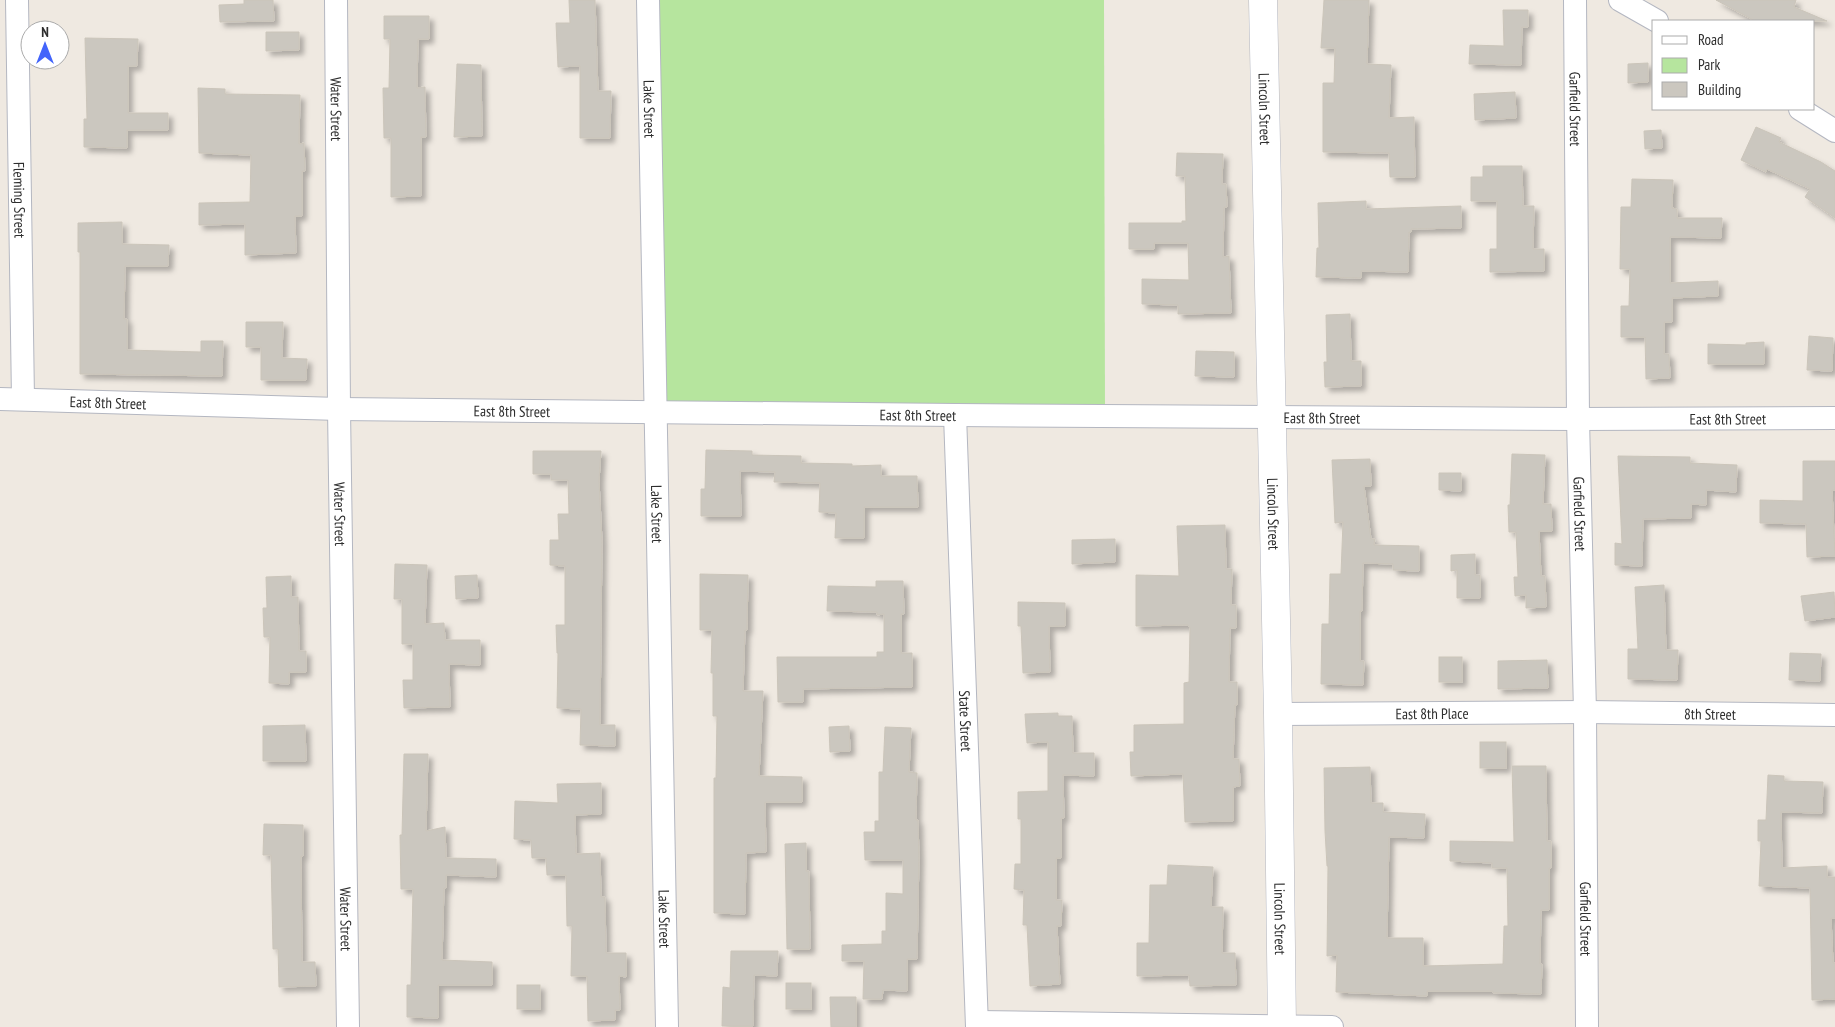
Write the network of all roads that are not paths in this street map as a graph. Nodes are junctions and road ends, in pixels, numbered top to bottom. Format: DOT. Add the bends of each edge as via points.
graph roads {
  1 [pos="17,0"];
  2 [pos="336,0"];
  3 [pos="648,0"];
  4 [pos="1263,0"];
  5 [pos="1575,0"];
  6 [pos="1620,0"];
  7 [pos="1655,20"];
  8 [pos="1802,110"];
  9 [pos="1835,131"];
  10 [pos="0,399"];
  11 [pos="23,399"];
  12 [pos="339,409"];
  13 [pos="656,411"];
  14 [pos="956,415"];
  15 [pos="1271,417"];
  16 [pos="1835,418"];
  17 [pos="1578,420"];
  18 [pos="1585,712"];
  19 [pos="1278,714"];
  20 [pos="1835,715"];
  21 [pos="977,1024"];
  22 [pos="348,1027"];
  23 [pos="667,1027"];
  24 [pos="1282,1027"];
  25 [pos="1332,1027"];
  26 [pos="1587,1027"];
  1 -- 11 [label="street, Fleming Street"];
  2 -- 12 [label="street, Water Street"];
  3 -- 13 [label="street, Lake Street"];
  4 -- 15 [label="main road, Lincoln Street"];
  5 -- 17 [label="street, Garfield Street"];
  6 -- 7 [label="street"];
  8 -- 9 [label="street"];
  10 -- 11 [label="street, East 8th Street"];
  11 -- 12 [label="street, East 8th Street"];
  12 -- 13 [label="street, East 8th Street"];
  12 -- 22 [label="street, Water Street"];
  13 -- 14 [label="street, East 8th Street"];
  13 -- 23 [label="street, Lake Street"];
  14 -- 15 [label="street, East 8th Street"];
  14 -- 21 [label="street, State Street"];
  15 -- 17 [label="street, East 8th Street"];
  15 -- 19 [label="main road, Lincoln Street"];
  16 -- 17 [label="street, East 8th Street"];
  17 -- 18 [label="street, Garfield Street"];
  18 -- 19 [label="street, East 8th Place"];
  18 -- 20 [label="street, 8th Street"];
  18 -- 26 [label="street, Garfield Street"];
  19 -- 24 [label="main road, Lincoln Street"];
  21 -- 24 [label="street"];
  24 -- 25 [label="street"];
}
